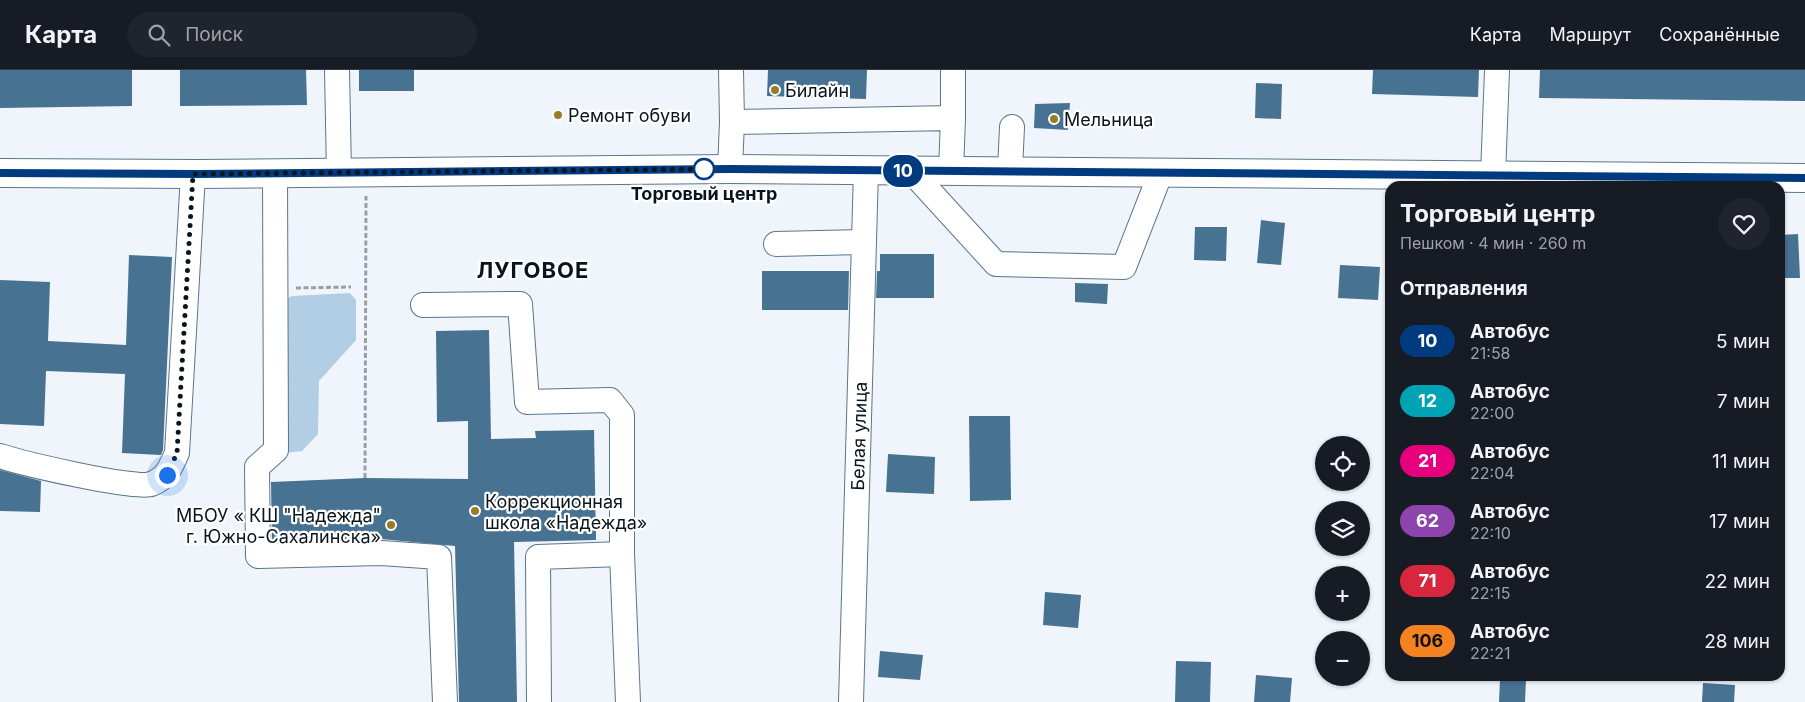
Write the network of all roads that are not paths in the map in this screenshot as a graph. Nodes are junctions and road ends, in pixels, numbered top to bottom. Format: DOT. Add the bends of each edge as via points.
graph roads {
  1 [pos="338,70"];
  2 [pos="730,70"];
  3 [pos="953,70"];
  4 [pos="1497,70"];
  5 [pos="953,118"];
  6 [pos="732,122"];
  7 [pos="1012,127"];
  8 [pos="730,169"];
  9 [pos="866,170"];
  10 [pos="1010,170"];
  11 [pos="911,171"];
  12 [pos="951,171"];
  13 [pos="1161,172"];
  14 [pos="0,173"];
  15 [pos="275,173"];
  16 [pos="339,173"];
  17 [pos="193,174"];
  18 [pos="1493,174"];
  19 [pos="1805,178"];
  20 [pos="863,242"];
  21 [pos="776,244"];
  22 [pos="423,305"];
  23 [pos="0,456"];
  24 [pos="622,554"];
  25 [pos="445,702"];
  26 [pos="539,702"];
  27 [pos="628,702"];
  28 [pos="851,702"];
  1 -- 16 [label="street"];
  2 -- 6 [label="street"];
  3 -- 5 [label="street"];
  4 -- 18 [label="street"];
  5 -- 6 [label="street"];
  5 -- 12 [label="street"];
  6 -- 8 [label="street"];
  7 -- 10 [label="street"];
  8 -- 9 [label="main road"];
  8 -- 16 [label="main road"];
  9 -- 11 [label="main road"];
  9 -- 20 [label="street, Белая улица"];
  10 -- 12 [label="main road"];
  10 -- 13 [label="main road"];
  11 -- 12 [label="main road"];
  11 -- 13 [label="street" via="996,264 1124,267"];
  13 -- 18 [label="main road"];
  14 -- 17 [label="main road"];
  15 -- 16 [label="main road"];
  15 -- 17 [label="main road"];
  15 -- 25 [label="street" via="276,450 274,463 257,467 258,556 381,553 439,558"];
  17 -- 23 [label="street" via="177,453 167,475 149,485 113,482"];
  18 -- 19 [label="main road"];
  20 -- 21 [label="street"];
  20 -- 28 [label="street, Белая улица"];
  22 -- 24 [label="street" via="520,304 527,402 610,400 622,415"];
  24 -- 26 [label="street" via="538,557"];
  24 -- 27 [label="street"];
}
